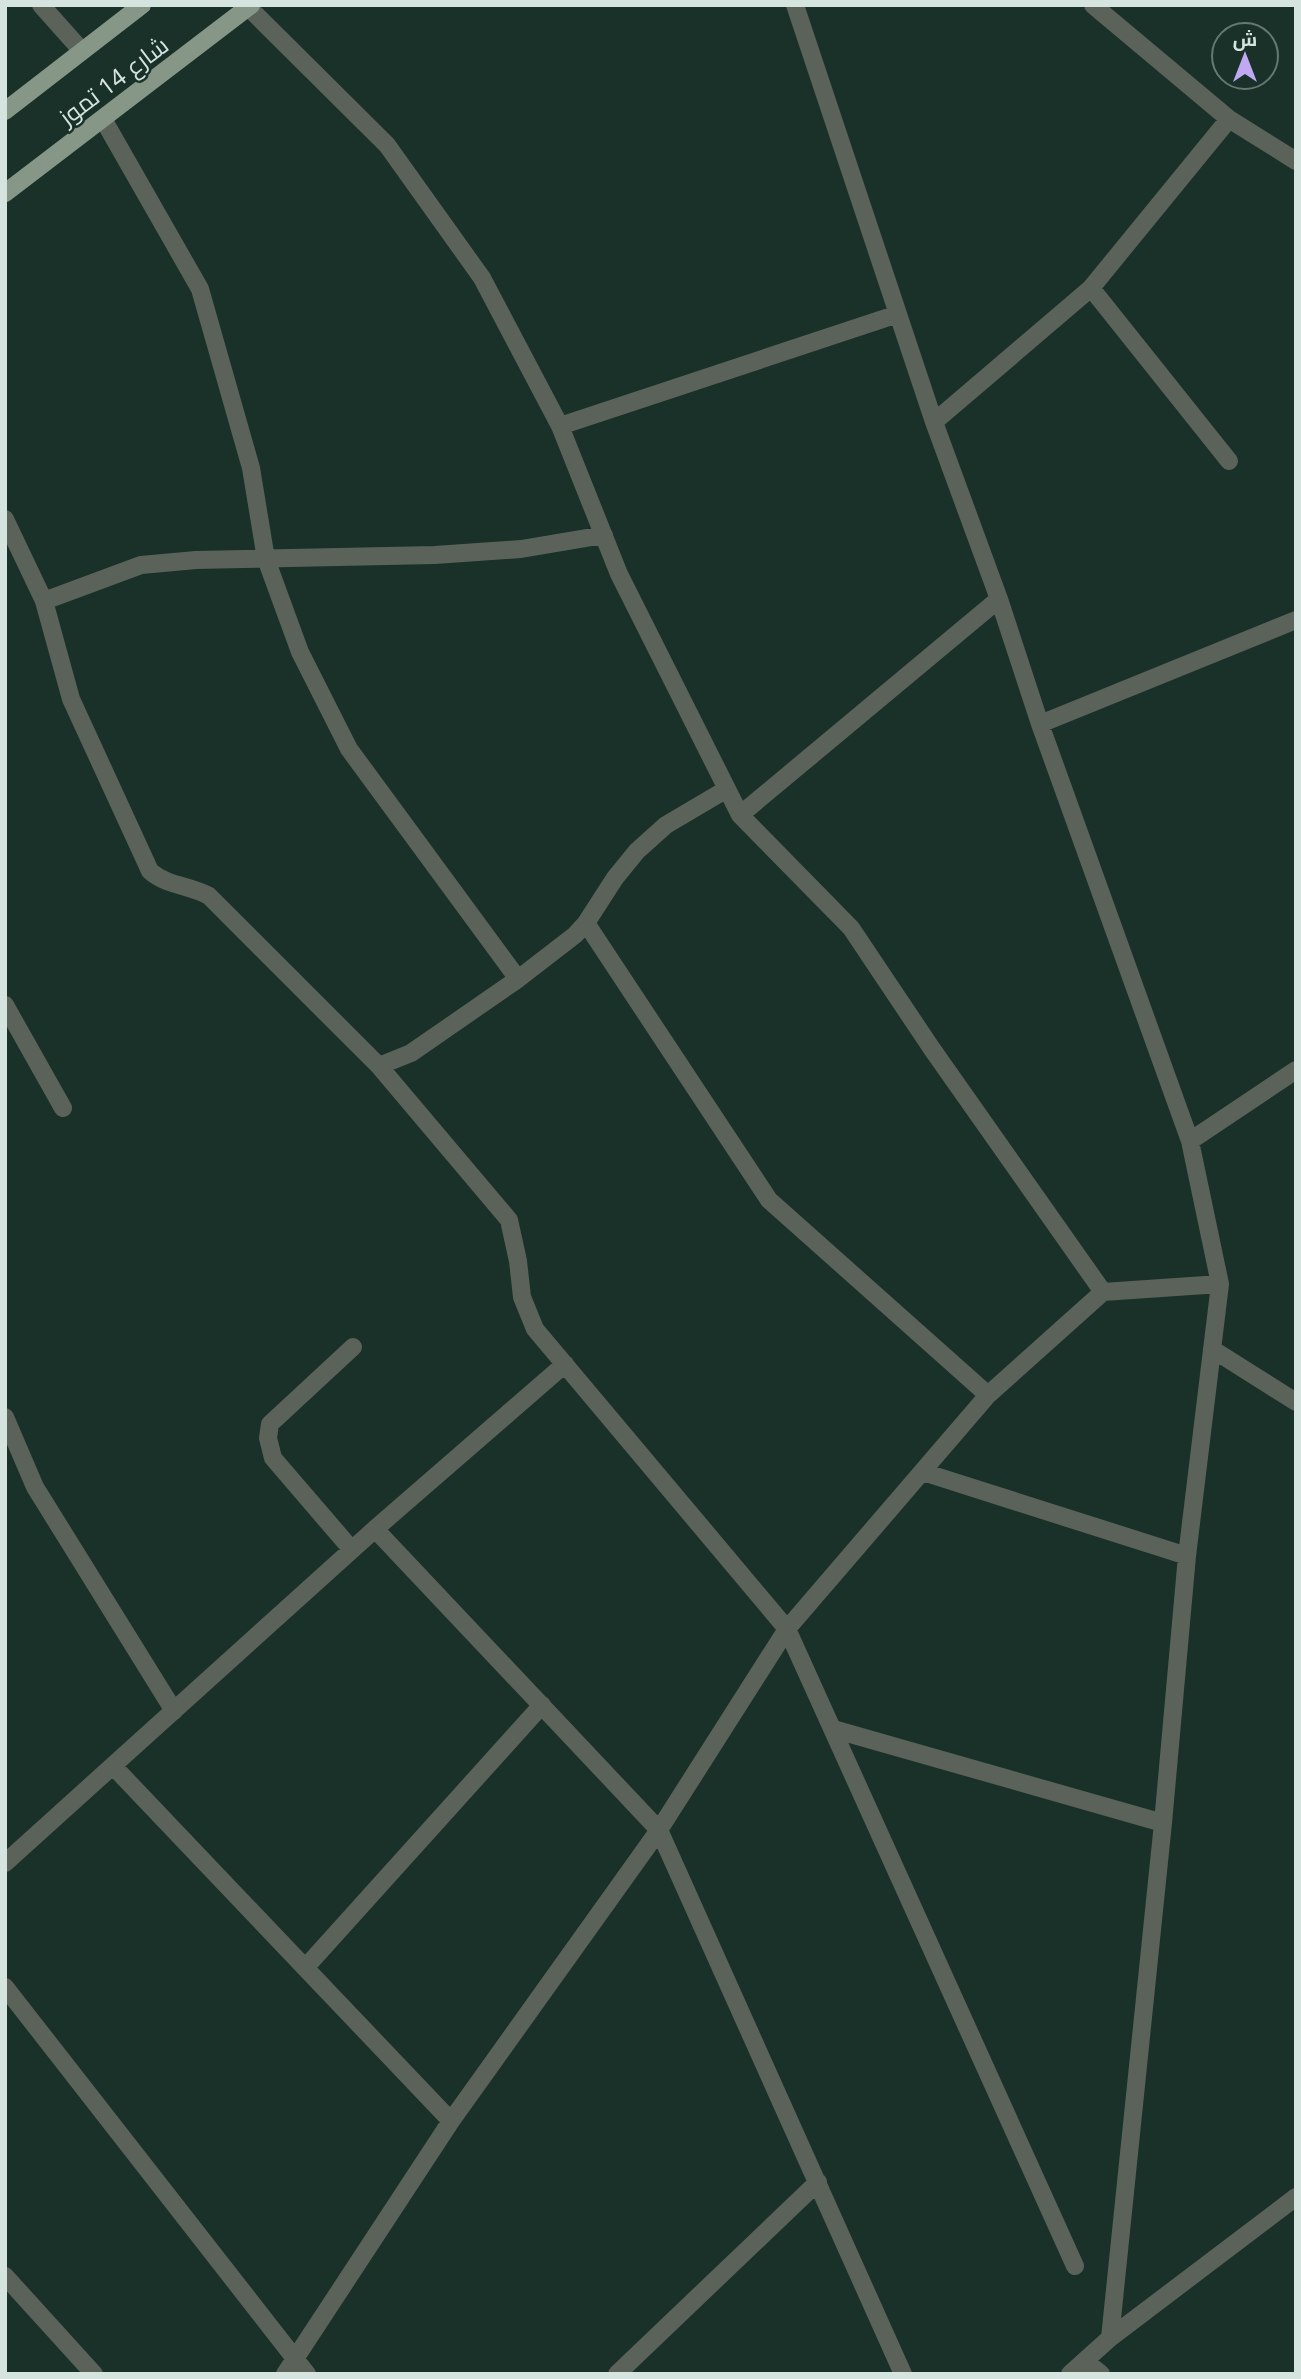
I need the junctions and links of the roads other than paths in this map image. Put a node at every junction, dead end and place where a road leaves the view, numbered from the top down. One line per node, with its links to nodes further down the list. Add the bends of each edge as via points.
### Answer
1 (40, 5): 6 (street)
2 (795, 5): 13 (street)
3 (1093, 5): 9 (street)
4 (249, 6): 8 (main road, شارع 14 تموز); 15 (street, via 387,145 482,278)
5 (136, 7): 6 (main road, شارع 14 تموز)
6 (82, 51): 7 (main road, شارع 14 تموز)
7 (5, 111)
8 (103, 119): 11 (main road, شارع 14 تموز); 19 (street, via 200,289 251,468)
9 (1229, 119): 10 (street); 12 (street)
10 (1296, 161)
11 (5, 193)
12 (1091, 288): 14 (street); 16 (street)
13 (898, 314): 14 (street); 15 (street)
14 (934, 422): 20 (street)
15 (560, 426): 18 (street)
16 (1229, 461)
17 (5, 519): 21 (street)
18 (604, 535): 19 (street, via 521,549); 24 (street)
19 (267, 559): 21 (street, via 141,565); 27 (street, via 300,652 349,749)
20 (999, 599): 23 (street); 25 (street)
21 (44, 601): 29 (street, via 71,699 150,871 161,881 209,896)
22 (1296, 620): 23 (street)
23 (1040, 724): 32 (street)
24 (727, 789): 25 (street); 26 (street, via 666,825 637,851)
25 (740, 815): 34 (street, via 851,928)
26 (586, 923): 27 (street); 38 (street, via 769,1200)
27 (517, 979): 29 (street, via 411,1054)
28 (5, 1005): 31 (street)
29 (379, 1066): 37 (street, via 509,1220 522,1297 535,1329)
30 (1296, 1070): 32 (street)
31 (63, 1108)
32 (1190, 1141): 33 (street)
33 (1220, 1284): 34 (street); 36 (street)
34 (1103, 1292): 38 (street)
35 (353, 1347): 43 (street, via 270,1424 268,1438 272,1458)
36 (1213, 1349): 39 (street); 44 (street)
37 (565, 1364): 42 (street); 45 (street)
38 (988, 1395): 41 (street)
39 (1296, 1402)
40 (5, 1417): 47 (street, via 35,1487)
41 (923, 1472): 44 (street); 45 (street)
42 (375, 1529): 43 (street); 46 (street)
43 (352, 1550): 47 (street)
44 (1188, 1556): 50 (street)
45 (787, 1629): 48 (street); 51 (street)
46 (542, 1705): 51 (street); 53 (street)
47 (174, 1711): 49 (street)
48 (832, 1729): 50 (street); 58 (street)
49 (113, 1766): 52 (street); 53 (street)
50 (1163, 1823): 60 (street)
51 (659, 1830): 55 (street); 56 (street)
52 (5, 1864)
53 (305, 1968): 55 (street)
54 (5, 1987): 62 (street)
55 (451, 2121): 62 (street)
56 (818, 2182): 64 (street); 65 (street)
57 (1296, 2197): 60 (street)
58 (1075, 2266)
59 (5, 2276): 63 (street)
60 (1110, 2338): 61 (street)
61 (1085, 2361): 66 (street); 67 (street)
62 (295, 2369)
63 (94, 2374)
64 (617, 2374)
65 (904, 2374)
66 (1070, 2374)
67 (1101, 2374)

